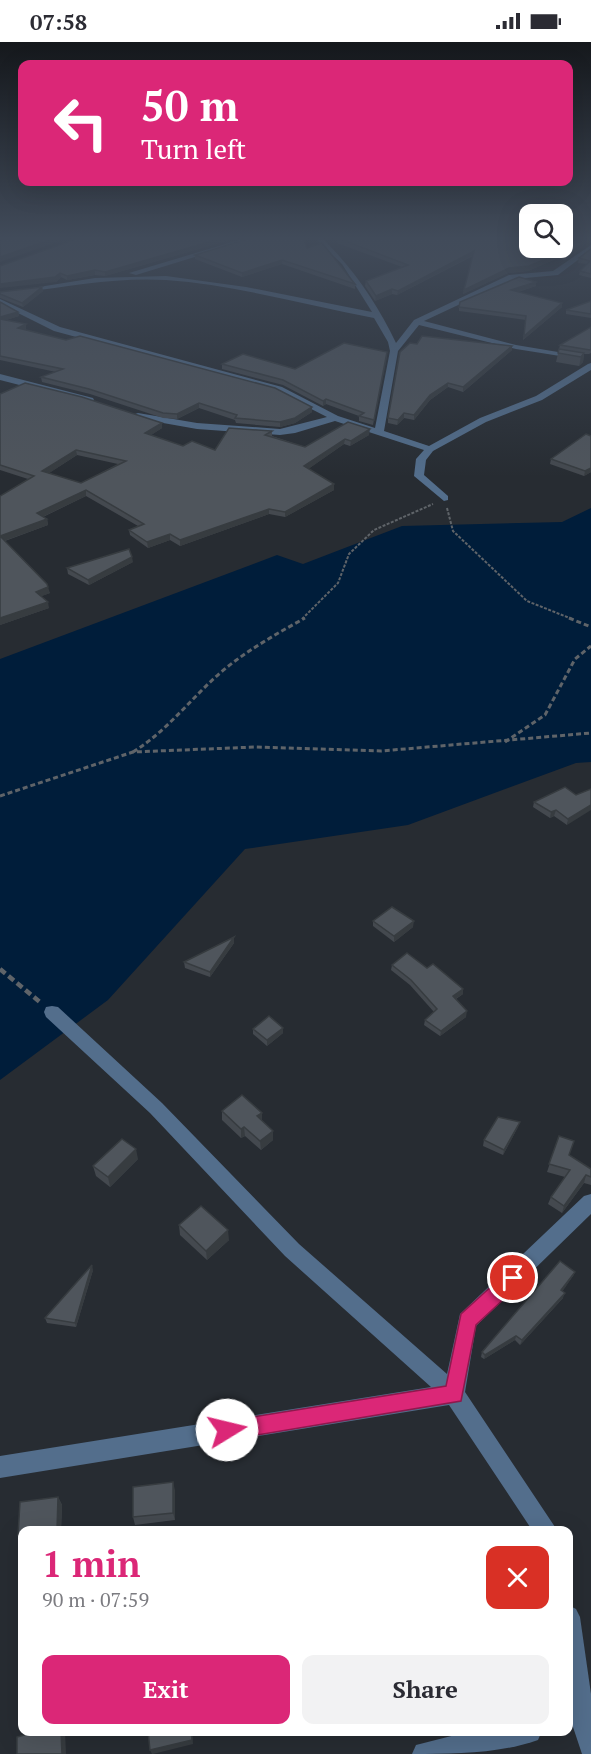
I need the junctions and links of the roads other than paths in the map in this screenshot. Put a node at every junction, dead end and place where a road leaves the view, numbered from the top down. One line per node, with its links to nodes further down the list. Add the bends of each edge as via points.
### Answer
1 (32, 317): 11 (street, via 83,338 279,389)
2 (378, 317): 5 (street)
3 (428, 317): 4 (street)
4 (417, 322): 5 (street); 6 (street, via 516,347)
5 (394, 351): 12 (street)
6 (591, 359)
7 (591, 366): 13 (street, via 539,398 483,420)
8 (0, 377): 9 (street)
9 (97, 402)
10 (129, 414): 11 (street, via 162,423 280,432)
11 (335, 418): 12 (street)
12 (379, 432): 13 (street)
13 (430, 449): 14 (street, via 421,459 419,476)
14 (444, 498)
15 (52, 1012): 17 (street, via 156,1108 292,1250)
16 (591, 1202): 17 (street, via 467,1321)
17 (454, 1394): 18 (street); 19 (street)
18 (0, 1467)
19 (543, 1526)
20 (573, 1657): 21 (street)
21 (581, 1720): 23 (street)
22 (506, 1736): 24 (street)
23 (591, 1745)
24 (425, 1754)

